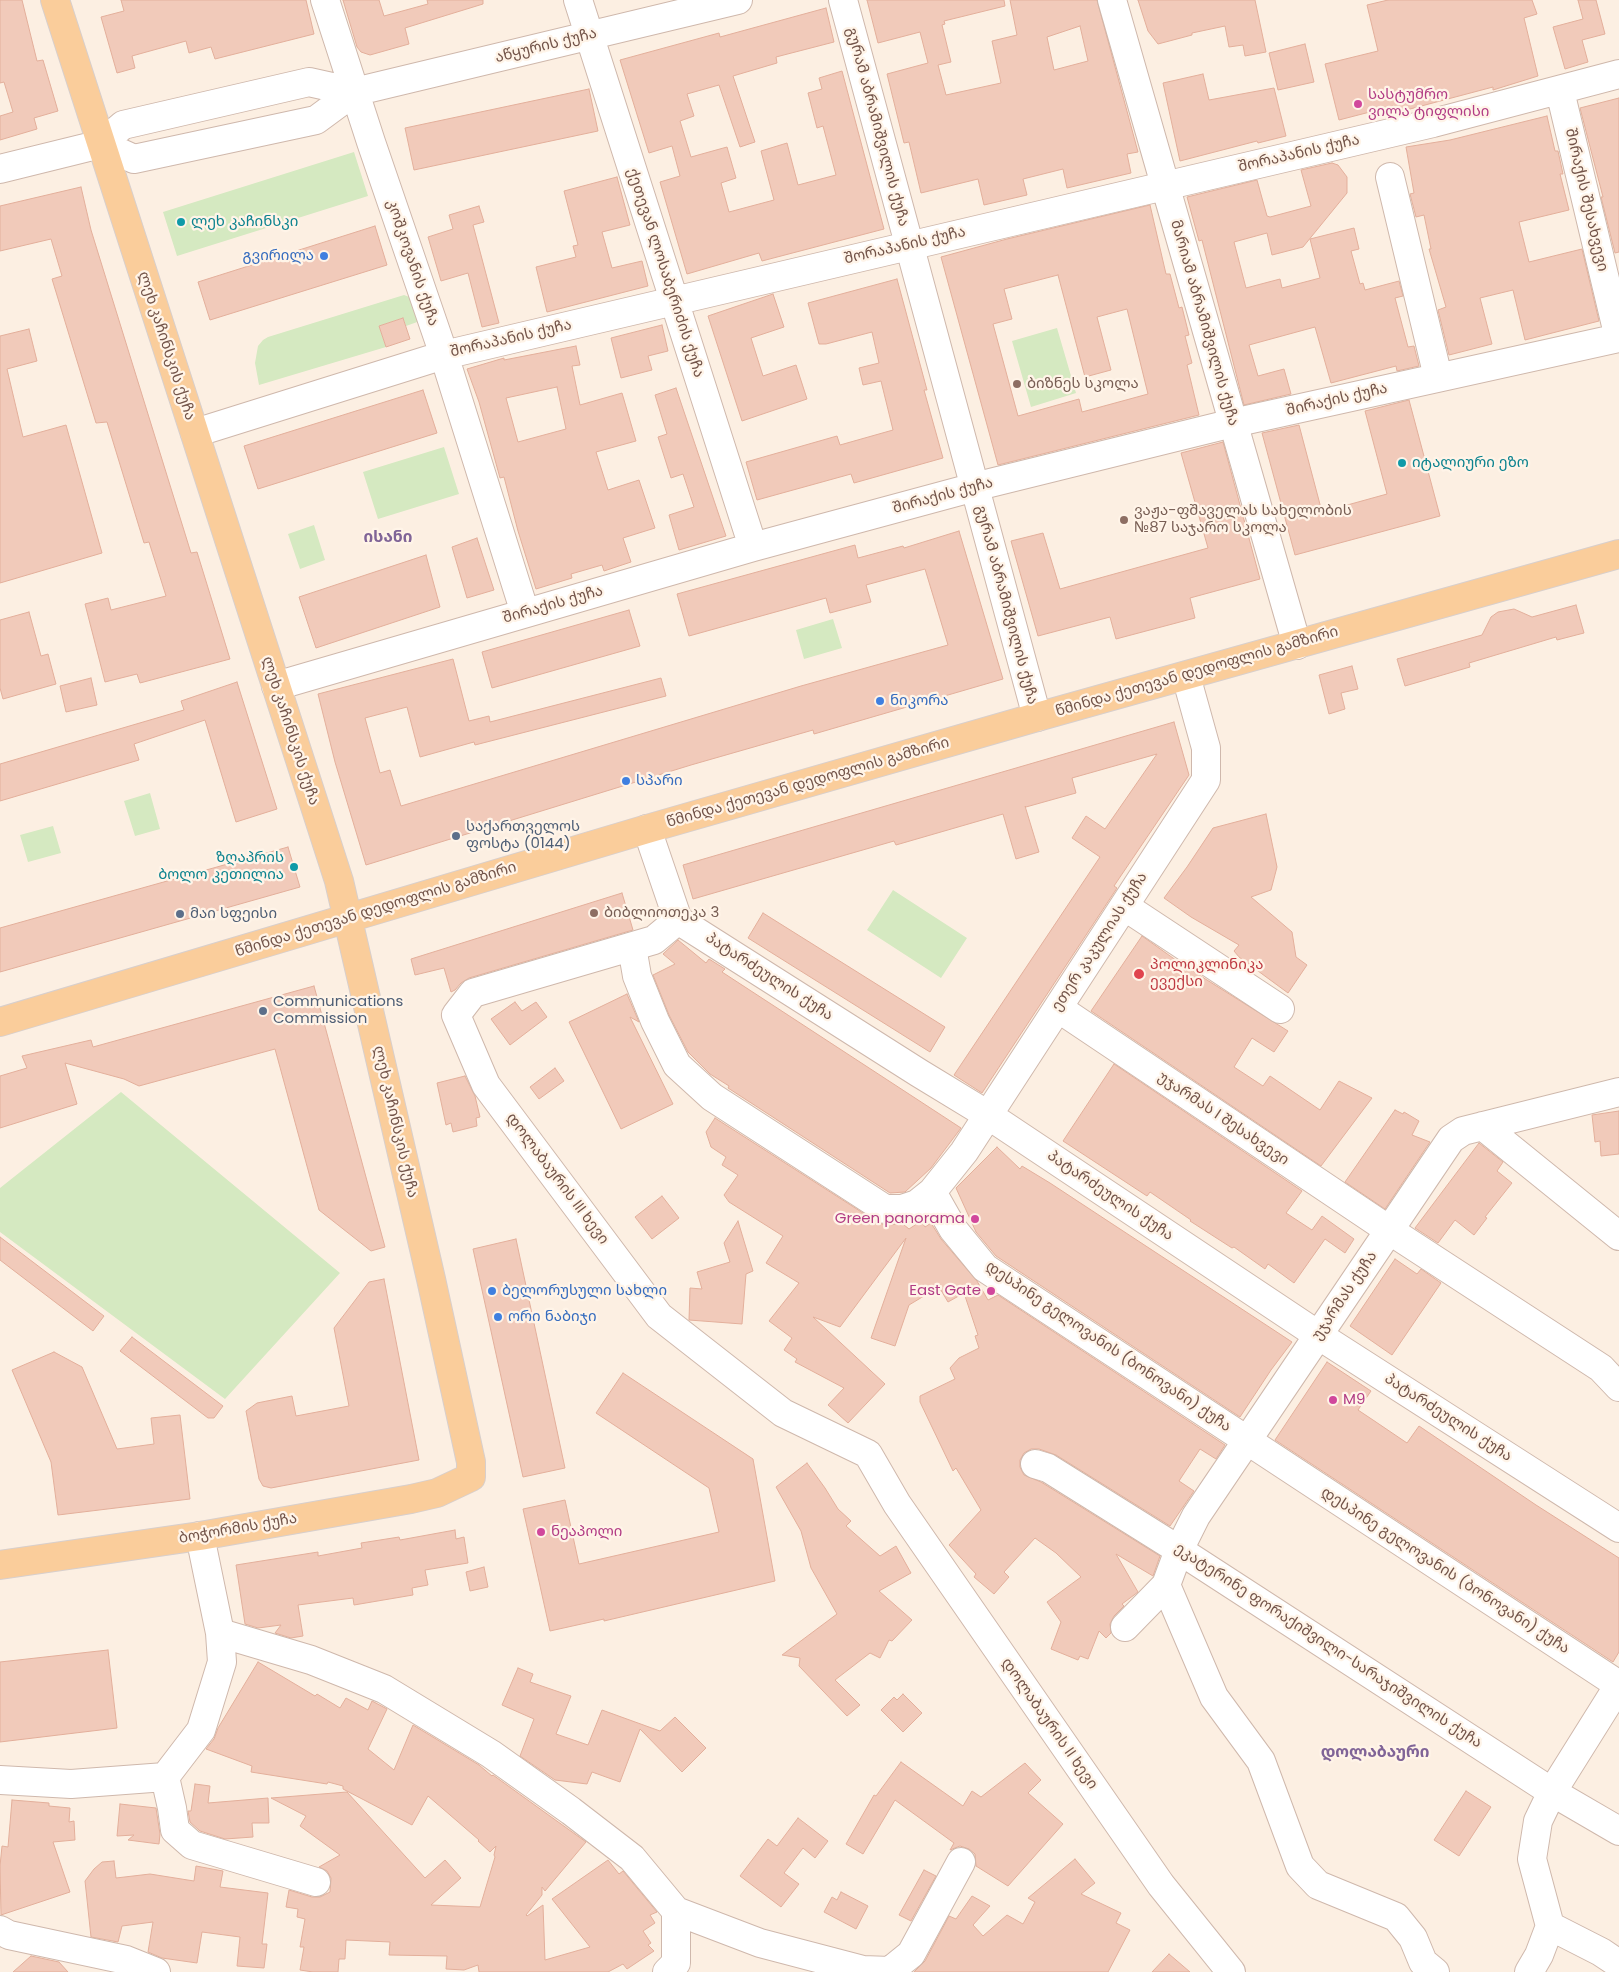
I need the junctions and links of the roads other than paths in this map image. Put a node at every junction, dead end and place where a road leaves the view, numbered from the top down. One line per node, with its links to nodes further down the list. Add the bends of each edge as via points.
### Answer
1 (55, 0): 11 (main road, ლეხ კაჩინსკის ქუჩა)
2 (325, 0): 10 (street, კოშკოვანის ქუჩა)
3 (578, 0): 7 (street, ქეთევან ლოსაბერიძის ქუჩა)
4 (738, 0): 7 (street, აწყურის ქუჩა)
5 (843, 0): 15 (street, გურამ აბრამიშვილის ქუჩა)
6 (1112, 0): 14 (street, მარიამ აბრამიშვილის ქუჩა)
7 (589, 36): 10 (street, აწყურის ქუჩა); 16 (street, ქეთევან ლოსაბერიძის ქუჩა)
8 (1619, 74): 9 (street, შორაპანის ქუჩა)
9 (1560, 91): 14 (street, შორაპანის ქუჩა); 17 (street, შირაქის შესახვევი)
10 (354, 92): 11 (street, აწყურის ქუჩა, via 308,82 123,125); 11 (street, აწყურის ქუჩა, via 316,120 134,159); 18 (street, კოშკოვანის ქუჩა)
11 (101, 144): 12 (street, აწყურის ქუჩა); 21 (main road, ლეხ კაჩინსკის ქუჩა)
12 (0, 169)
13 (1390, 177): 19 (street)
14 (1164, 185): 15 (street, შორაპანის ქუჩა); 20 (street, მარიამ აბრამიშვილის ქუჩა)
15 (910, 245): 16 (street, შორაპანის ქუჩა); 22 (street, გურამ აბრამიშვილის ქუჩა)
16 (674, 300): 18 (street, შორაპანის ქუჩა); 23 (street, ქეთევან ლოსაბერიძის ქუჩა)
17 (1619, 338): 19 (street, შირაქის ქუჩა)
18 (444, 355): 21 (street, შორაპანის ქუჩა); 25 (street, კოშკოვანის ქუჩა)
19 (1438, 377): 20 (street, შირაქის ქუჩა)
20 (1233, 423): 22 (street, შირაქის ქუჩა); 26 (street, მარიამ აბრამიშვილის ქუჩა)
21 (195, 433): 28 (main road, ლეხ კაჩინსკის ქუჩა)
22 (974, 488): 23 (street, შირაქის ქუჩა); 29 (street, გურამ აბრამიშვილის ქუჩა)
23 (753, 546): 25 (street, შირაქის ქუჩა)
24 (1619, 554): 26 (main road, წმინდა ქეთევან დედოფლის გამზირი)
25 (525, 613): 28 (street, შირაქის ქუჩა)
26 (1297, 645): 27 (main road, წმინდა ქეთევან დედოფლის გამზირი)
27 (1186, 676): 29 (main road, წმინდა ქეთევან დედოფლის გამზირი); 31 (street, ეთერ კაკულიას ქუჩა, via 1206,748 1206,780)
28 (276, 686): 32 (main road, ლეხ კაჩინსკის ქუჩა, via 339,881)
29 (1037, 717): 30 (main road, წმინდა ქეთევან დედოფლის გამზირი)
30 (647, 829): 32 (main road, წმინდა ქეთევან დედოფლის გამზირი); 33 (street)
31 (1124, 906): 35 (street, ეთერ კაკულიას ქუჩა); 36 (street)
32 (347, 919): 37 (main road, წმინდა ქეთევან დედოფლის გამზირი); 49 (main road, ლეხ კაჩინსკის ქუჩა, via 431,1278 471,1462)
33 (678, 920): 34 (street, დოლაბაურის III ხევი, via 654,940); 39 (street, პატარძეულის ქუჩა)
34 (632, 947): 41 (street, via 637,976 677,1064 712,1097 885,1209 902,1209 916,1204); 48 (street, დოლაბაურის III ხევი, via 473,994 456,1015 486,1085 659,1316 783,1413 868,1454)
35 (1058, 1008): 39 (street, ეთერ კაკულიას ქუჩა); 42 (street, უჯარმას I შესახვევი)
36 (1280, 1009)
37 (0, 1022)
38 (1619, 1092): 40 (street, უჯარმას ქუჩა)
39 (988, 1115): 41 (street, ეთერ კაკულიას ქუჩა); 44 (street, პატარძეულის ქუჩა)
40 (1484, 1126): 42 (street, უჯარმას ქუჩა, via 1450,1139); 43 (street)
41 (932, 1192): 46 (street, დესპინე გელოვანის (ბონოვანი) ქუჩა, via 953,1229 985,1268)
42 (1389, 1230): 44 (street, უჯარმას ქუჩა); 45 (street, უჯარმას I შესახვევი, via 1601,1368)
43 (1619, 1236)
44 (1318, 1335): 46 (street, უჯარმას ქუჩა); 50 (street, პატარძეულის ქუჩა)
45 (1619, 1387)
46 (1248, 1441): 52 (street, უჯარმას ქუჩა, via 1196,1516); 57 (street, დესპინე გელოვანის (ბონოვანი) ქუჩა)
47 (1035, 1464): 52 (street, ეკატერინე ფორაქიშვილი-სარაჯიშვილის ქუჩა, via 1048,1468)
48 (876, 1470): 70 (street, დოლაბაურის II ხევი, via 1160,1885)
49 (471, 1477): 51 (main road, ბოჭორმის ქუჩა, via 437,1493)
50 (1619, 1528)
51 (200, 1536): 53 (main road, ბოჭორმის ქუჩა); 56 (street)
52 (1179, 1550): 54 (street, უჯარმას ქუჩა); 60 (street, ეკატერინე ფორაქიშვილი-სარაჯიშვილის ქუჩა)
53 (0, 1565)
54 (1166, 1585): 55 (street, უჯარმას ქუჩა); 71 (street, via 1214,1697 1261,1761 1300,1866 1318,1885 1396,1916 1413,1938 1423,1962)
55 (1125, 1627)
56 (220, 1633): 58 (street, via 222,1662 201,1730); 64 (street, via 311,1660 384,1689 491,1754 632,1858)
57 (1619, 1685): 60 (street)
58 (165, 1777): 59 (street, via 70,1784); 63 (street, via 175,1830 192,1844)
59 (0, 1780)
60 (1552, 1792): 61 (street, ეკატერინე ფორაქიშვილი-სარაჯიშვილის ქუჩა); 65 (street, via 1538,1821 1532,1859)
61 (1619, 1832)
62 (961, 1862): 64 (street, via 911,1954 890,1971 863,1970 760,1943)
63 (316, 1882)
64 (676, 1911): 69 (street, via 676,1963)
65 (1550, 1926): 67 (street); 72 (street, via 1540,1955)
66 (0, 1930): 68 (street, via 126,1960)
67 (1619, 1964)
68 (156, 1972)
69 (667, 1972)
70 (1231, 1972)
71 (1435, 1972)
72 (1529, 1972)

